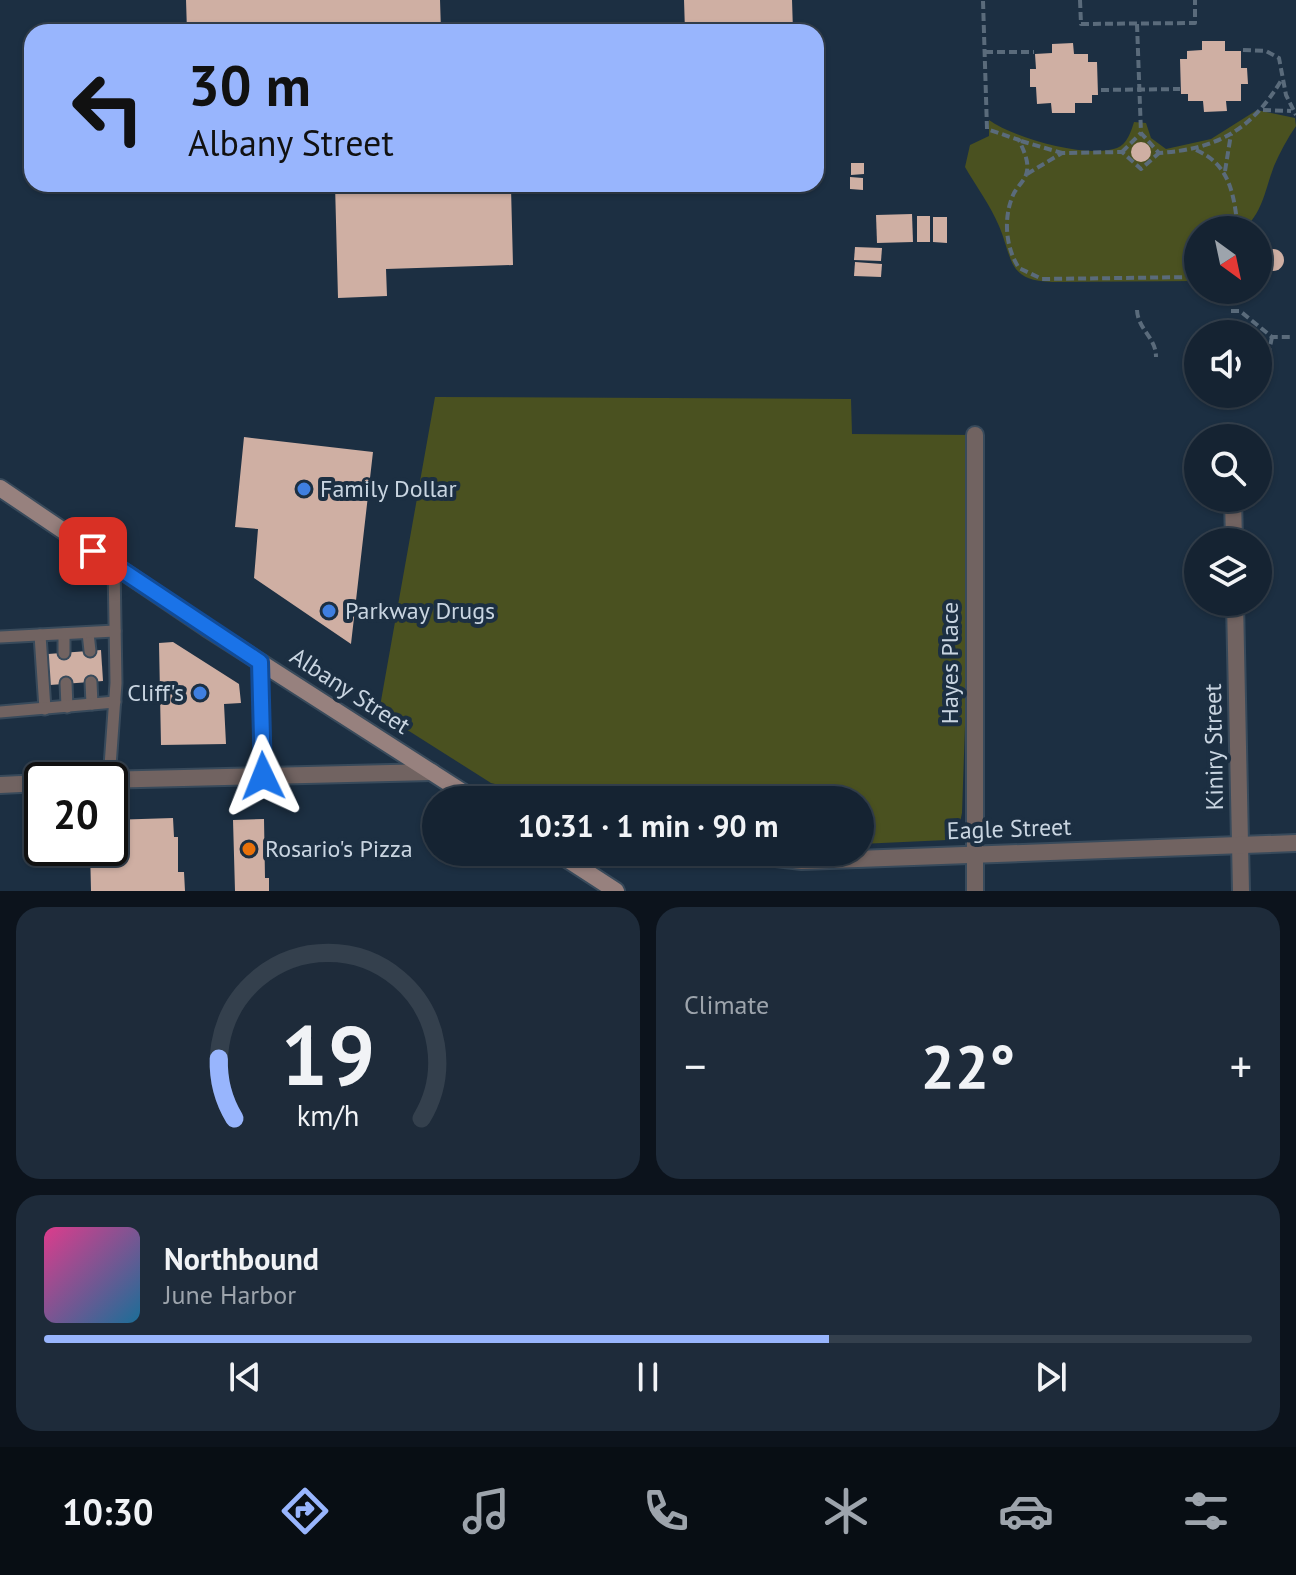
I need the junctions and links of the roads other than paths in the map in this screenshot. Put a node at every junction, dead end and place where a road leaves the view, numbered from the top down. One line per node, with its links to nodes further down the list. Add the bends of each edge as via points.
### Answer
1 (975, 435): 29 (street, Hayes Place)
2 (0, 488): 3 (street, Albany Street)
3 (114, 565): 5 (lane); 12 (street, Albany Street)
4 (1235, 616): 28 (street, Kiniry Street)
5 (115, 631): 6 (lane); 15 (lane)
6 (88, 633): 7 (lane); 10 (lane)
7 (64, 634): 8 (lane); 11 (lane)
8 (40, 635): 9 (lane); 18 (lane)
9 (0, 637)
10 (90, 651)
11 (64, 653)
12 (260, 662): 21 (street, Albany Street); 22 (lane)
13 (91, 682): 16 (lane)
14 (66, 683): 17 (lane)
15 (115, 702): 16 (lane); 20 (lane)
16 (92, 704): 17 (lane)
17 (67, 707): 18 (lane)
18 (45, 709): 19 (lane)
19 (0, 712)
20 (110, 762)
21 (432, 772): 22 (street); 26 (street, Albany Street)
22 (263, 776): 23 (street)
23 (128, 780)
24 (24, 784): 25 (street)
25 (0, 785)
26 (454, 786)
27 (1296, 843): 28 (street, Eagle Street)
28 (1240, 845): 29 (street, Eagle Street); 34 (street, Kiniry Street)
29 (973, 854): 30 (street, Eagle Street); 33 (street, Hayes Place)
30 (874, 858)
31 (578, 866): 32 (street)
32 (616, 891)
33 (975, 891)
34 (1241, 891)

